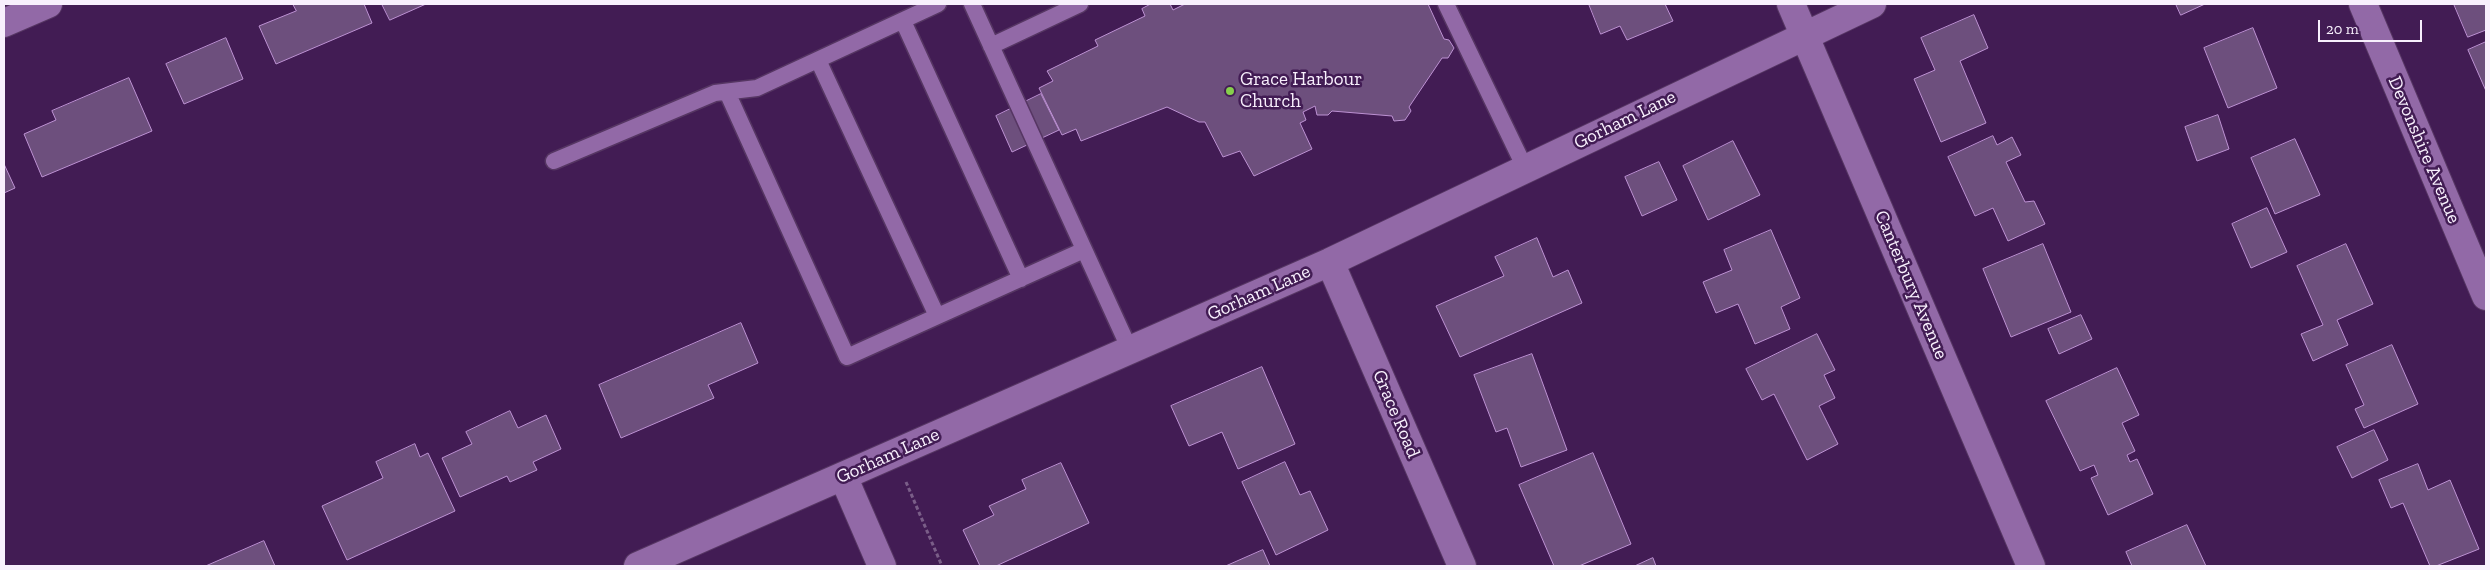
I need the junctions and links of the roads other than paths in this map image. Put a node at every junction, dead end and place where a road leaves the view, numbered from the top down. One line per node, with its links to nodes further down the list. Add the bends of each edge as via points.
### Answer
1 (48, 4): 10 (street)
2 (938, 4): 9 (lane)
3 (972, 4): 12 (lane)
4 (1080, 4): 12 (lane)
5 (1446, 4): 16 (lane)
6 (1791, 4): 11 (street, Canterbury Avenue)
7 (1872, 4): 11 (street, Gorham Lane)
8 (2363, 4): 20 (street, Devonshire Avenue)
9 (903, 20): 13 (lane); 19 (lane)
10 (4, 23)
11 (1804, 34): 16 (street, Gorham Lane); 27 (street, Canterbury Avenue)
12 (991, 46): 17 (lane)
13 (818, 60): 14 (lane, via 757,88); 21 (lane)
14 (727, 92): 15 (lane, via 715,93); 21 (lane, via 848,356)
15 (554, 161)
16 (1526, 168): 18 (street, Gorham Lane)
17 (1084, 250): 19 (lane); 22 (lane)
18 (1330, 262): 22 (street, Gorham Lane); 26 (street, Grace Road)
19 (1021, 278): 21 (lane)
20 (2486, 296)
21 (937, 316)
22 (1130, 350): 23 (street, Gorham Lane)
23 (843, 476): 24 (street, Gorham Lane); 25 (street)
24 (638, 566)
25 (882, 566)
26 (1462, 566)
27 (2031, 566)

